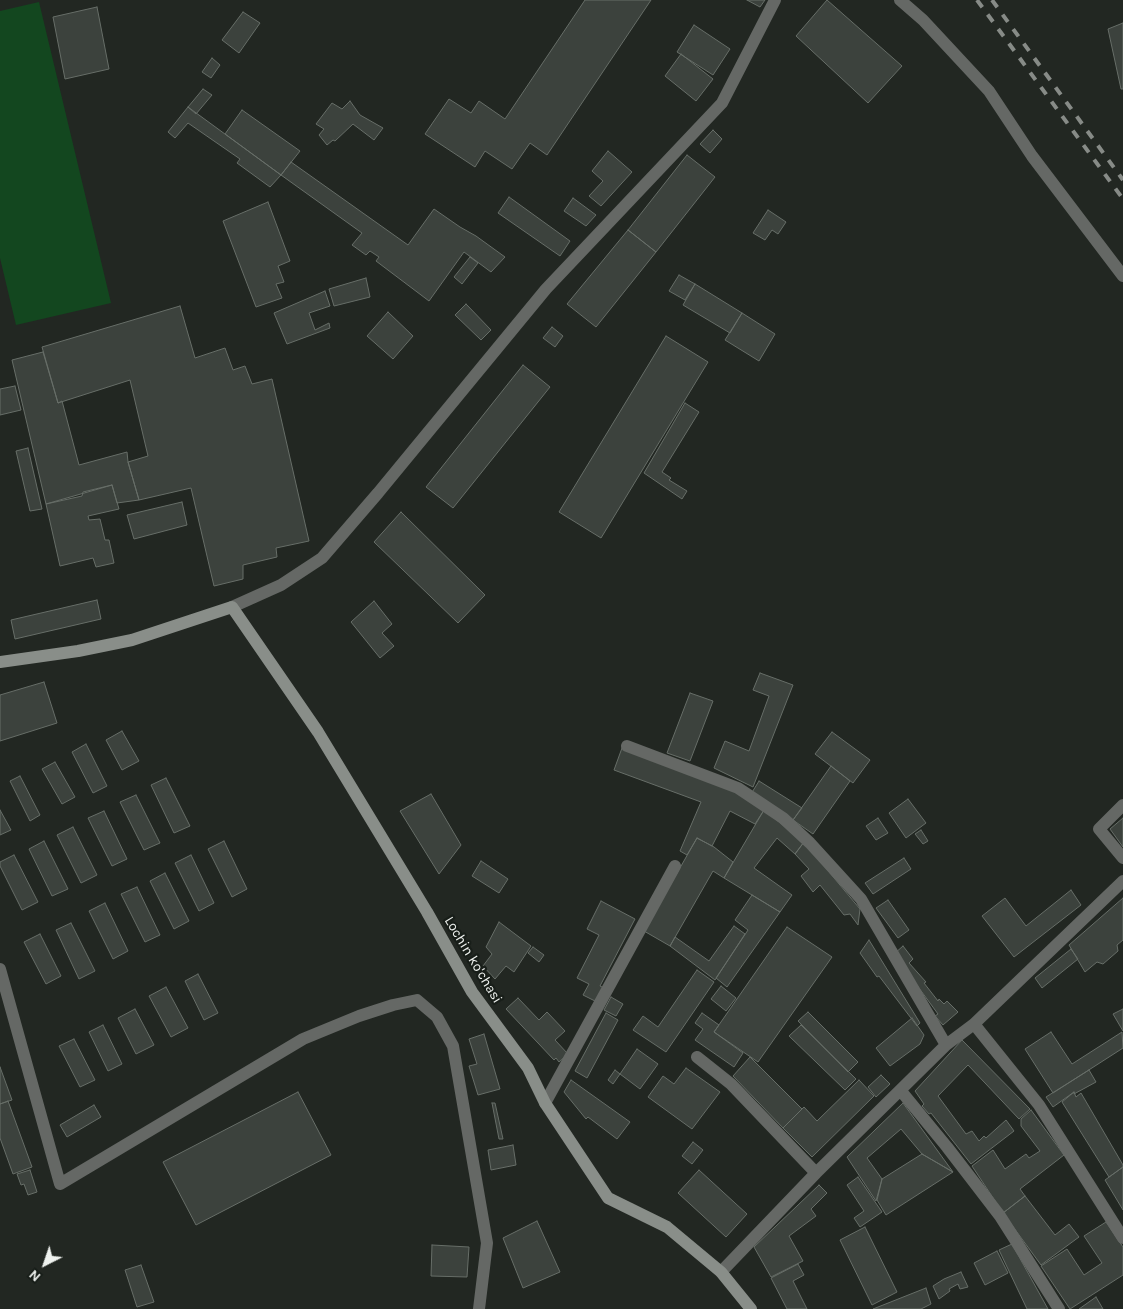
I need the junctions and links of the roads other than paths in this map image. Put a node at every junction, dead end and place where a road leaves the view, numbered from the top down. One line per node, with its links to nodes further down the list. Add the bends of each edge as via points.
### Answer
1 (775, 0): 4 (street, via 722,103 546,289 322,558 281,585)
2 (900, 0): 3 (street, via 989,91 1032,156)
3 (1123, 276)
4 (232, 607): 5 (street, via 132,640); 16 (street, Lochin ko'chasi, via 318,732 472,992 528,1068)
5 (0, 662)
6 (626, 746): 13 (street, via 738,788 783,818 861,899)
7 (1123, 805): 8 (street, via 1099,829)
8 (1123, 858)
9 (676, 866): 16 (street)
10 (1123, 881): 12 (street)
11 (0, 970): 20 (street, via 60,1184 303,1039 359,1016 417,1000 437,1017 453,1046 487,1243)
12 (974, 1024): 13 (street); 18 (street, via 1039,1105)
13 (946, 1045): 15 (street)
14 (697, 1056): 17 (street, via 731,1084)
15 (901, 1091): 17 (street); 22 (street, via 1000,1216)
16 (545, 1103): 19 (street, Lochin ko'chasi, via 608,1198 667,1227)
17 (816, 1173): 19 (street)
18 (1123, 1238)
19 (721, 1272): 21 (street, Lochin ko'chasi)
20 (479, 1309)
21 (751, 1309)
22 (1059, 1309)

